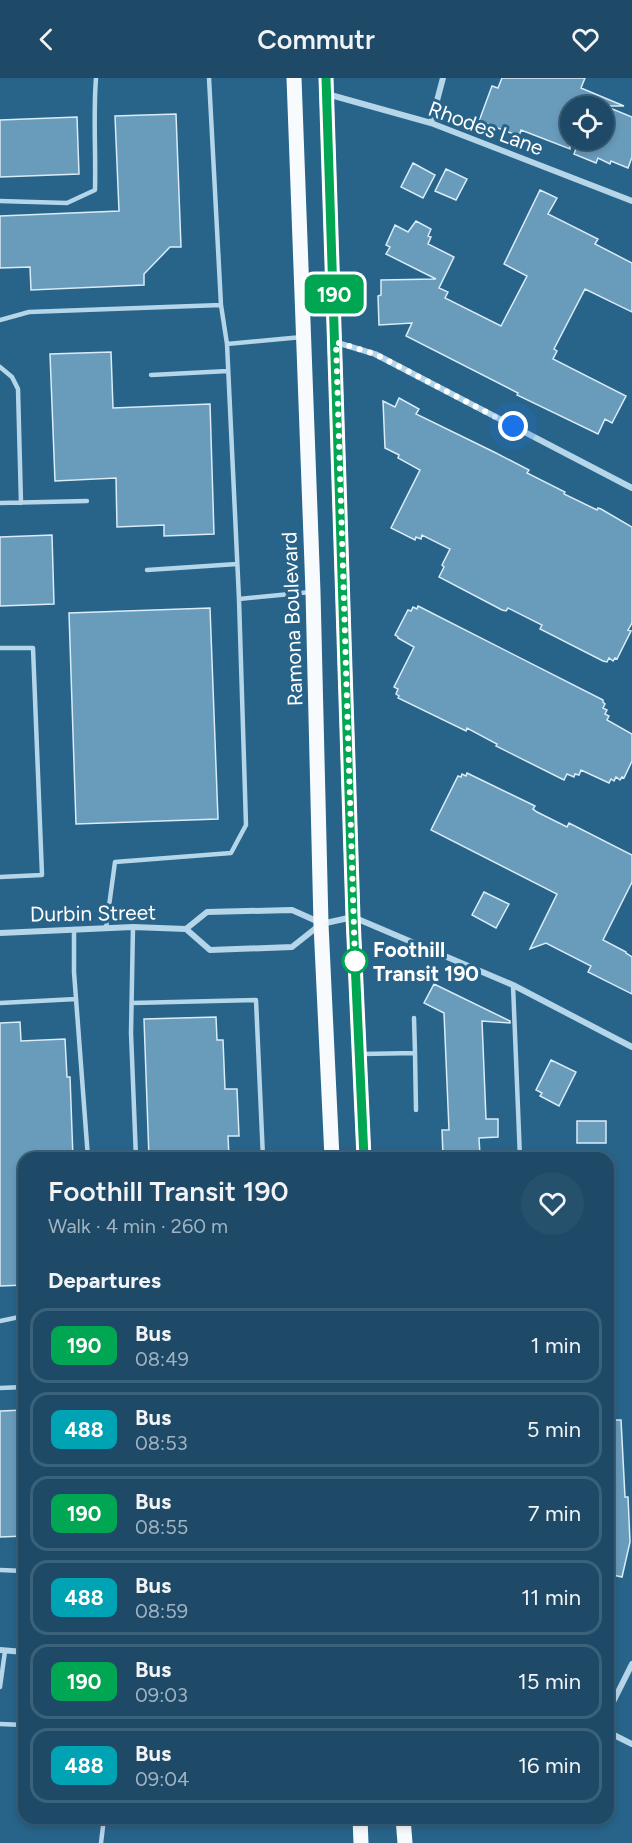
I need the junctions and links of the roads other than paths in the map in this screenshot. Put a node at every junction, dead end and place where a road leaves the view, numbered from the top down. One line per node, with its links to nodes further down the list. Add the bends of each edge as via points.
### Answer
1 (96, 78): 7 (lane, via 95,190 67,203)
2 (209, 78): 9 (lane)
3 (294, 78): 11 (main road, Ramona Boulevard)
4 (443, 78): 6 (street)
5 (326, 86): 6 (street, Rhodes Lane); 12 (main road)
6 (431, 123): 8 (street, Rhodes Lane)
7 (0, 201)
8 (632, 201)
9 (221, 305): 10 (lane, via 29,312); 13 (lane)
10 (0, 320)
11 (303, 337): 13 (lane); 23 (main road, Ramona Boulevard)
12 (336, 342): 17 (street, via 375,354); 27 (main road)
13 (227, 344): 15 (lane)
14 (0, 367): 20 (lane, via 18,389)
15 (228, 371): 16 (lane); 21 (lane)
16 (151, 375)
17 (632, 488)
18 (87, 501): 20 (lane)
19 (0, 503): 20 (lane)
20 (21, 503)
21 (237, 564): 22 (lane); 24 (lane)
22 (147, 570)
23 (313, 592): 24 (lane); 28 (main road, Ramona Boulevard)
24 (239, 599): 30 (lane, via 246,825 231,853 115,862)
25 (0, 648): 26 (lane, via 33,648 42,874)
26 (0, 877)
27 (353, 917): 28 (street, Durbin Street); 34 (street); 41 (main road)
28 (321, 924): 32 (street, Durbin Street, via 292,910 207,912); 32 (street, Durbin Street, via 292,947 210,950); 46 (main road, Ramona Boulevard)
29 (133, 927): 30 (street, Durbin Street); 32 (street, Durbin Street); 37 (lane)
30 (106, 928): 31 (street, Durbin Street)
31 (74, 929): 33 (street, Durbin Street); 35 (lane)
32 (186, 929)
33 (0, 933)
34 (513, 985): 39 (street); 48 (lane)
35 (76, 999): 36 (lane); 43 (lane)
36 (0, 1003)
37 (132, 1003): 44 (lane); 45 (lane, via 256,1000)
38 (414, 1018): 40 (lane)
39 (632, 1047)
40 (415, 1053): 41 (lane); 42 (lane)
41 (359, 1054): 47 (main road)
42 (416, 1110)
43 (87, 1152)
44 (136, 1152)
45 (263, 1152)
46 (332, 1152)
47 (364, 1152)
48 (520, 1152)
49 (18, 1317): 50 (lane)
50 (0, 1321)
51 (18, 1387): 52 (lane)
52 (0, 1388)
53 (0, 1570): 54 (lane)
54 (18, 1572)
55 (3, 1651): 56 (street); 58 (lane)
56 (18, 1652)
57 (632, 1664): 59 (street)
58 (0, 1687)
59 (614, 1700)
60 (0, 1724): 61 (lane)
61 (18, 1725)
62 (614, 1735): 63 (street)
63 (632, 1744)
64 (103, 1824): 67 (lane)
65 (360, 1824): 68 (main road)
66 (403, 1824): 69 (main road)
67 (101, 1843)
68 (361, 1843)
69 (405, 1843)

